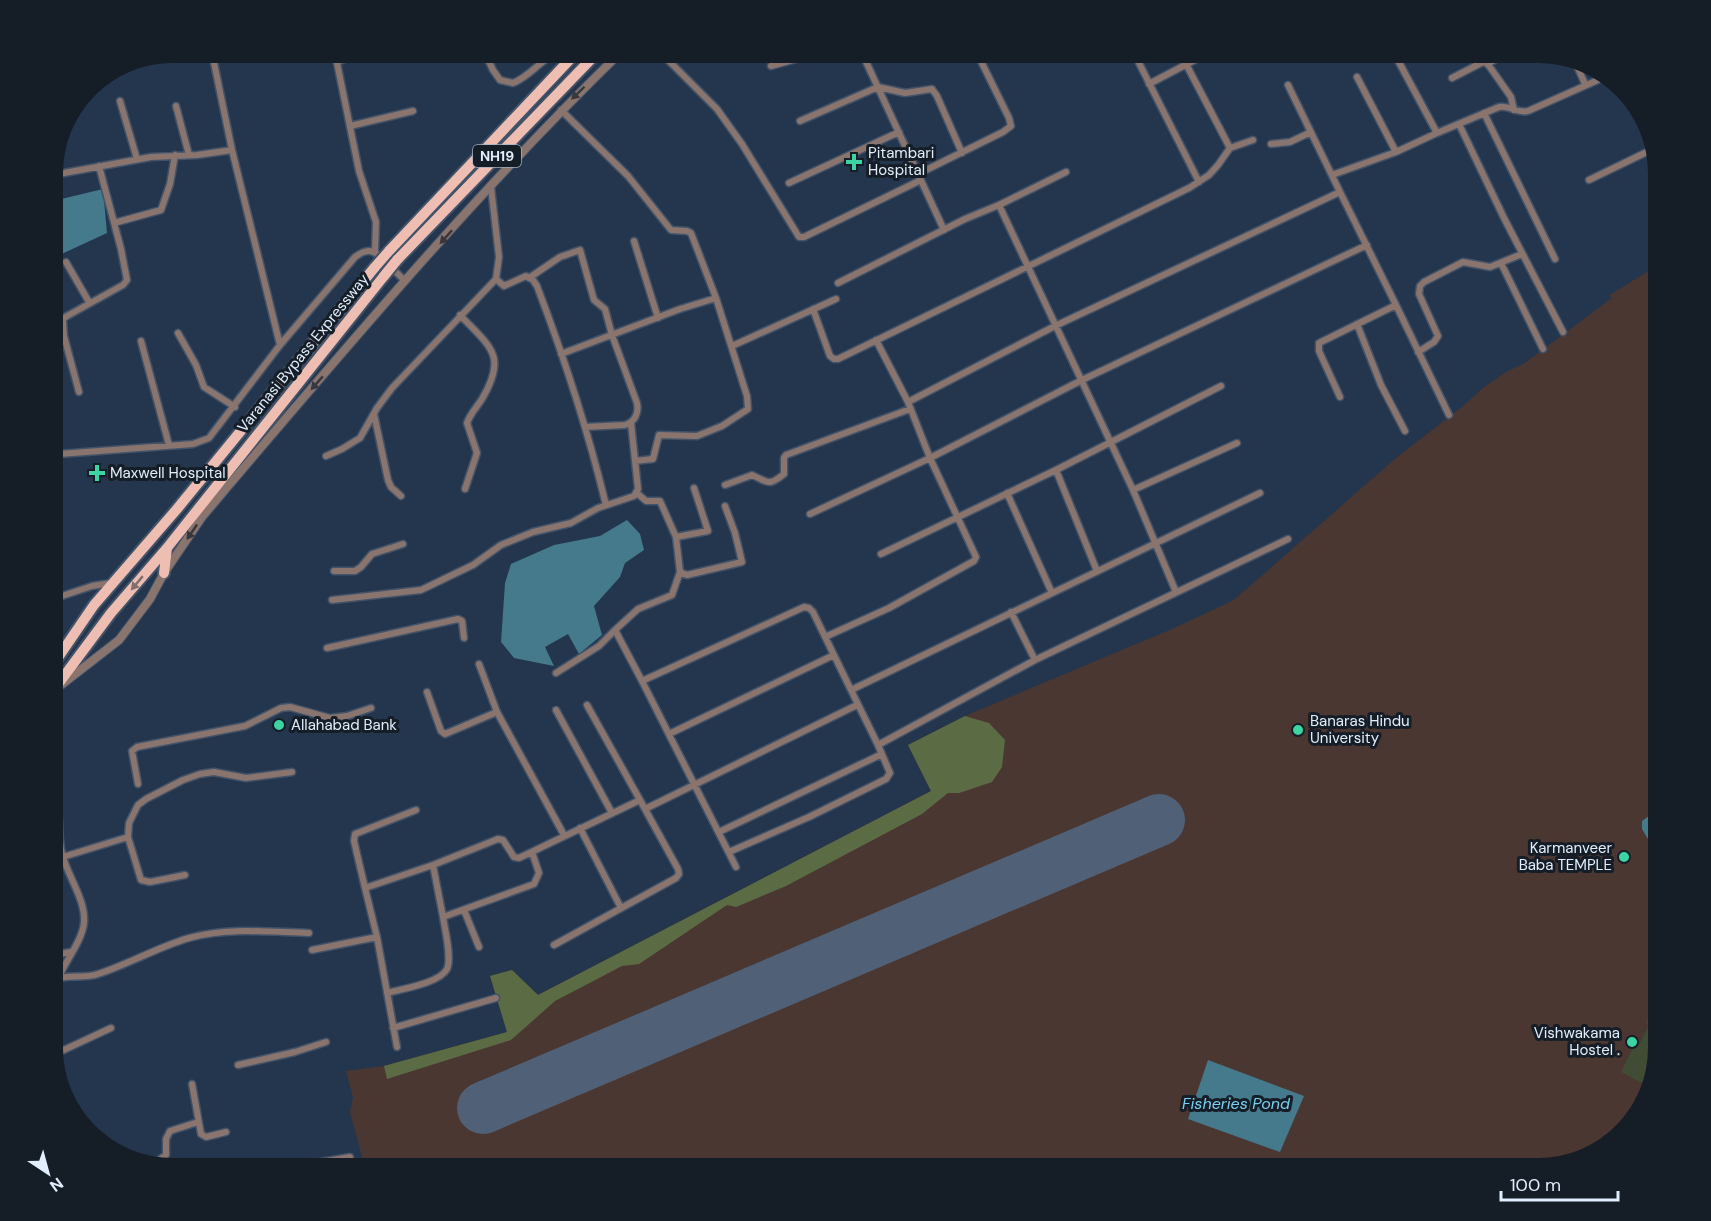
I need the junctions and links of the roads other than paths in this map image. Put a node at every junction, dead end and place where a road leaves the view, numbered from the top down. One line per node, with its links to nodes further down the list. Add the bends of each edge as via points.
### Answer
1 (215, 63): 41 (street)
2 (337, 63): 34 (street)
3 (490, 63): 4 (street, via 500,80 513,83)
4 (540, 63)
5 (566, 63): 134 (highway, Varanasi Bypass Expressway / NH19, bridge, via 375,267)
6 (586, 63): 128 (highway, Varanasi Bypass Expressway / NH19, bridge, via 397,260)
7 (609, 63): 28 (street, one-way to 28)
8 (672, 63): 52 (street, via 717,109 799,237)
9 (781, 63): 17 (street)
10 (867, 63): 25 (street)
11 (982, 63): 42 (street, via 1011,126)
12 (1139, 63): 22 (street)
13 (1400, 63): 37 (street)
14 (1484, 63): 20 (street)
15 (1487, 63): 29 (street, via 1511,97)
16 (1186, 64): 22 (street); 40 (street)
17 (771, 66)
18 (1580, 71): 23 (street)
19 (1357, 77): 43 (street)
20 (1452, 78)
21 (1596, 80): 23 (street)
22 (1149, 84): 54 (street)
23 (1586, 84): 29 (street, via 1528,111)
24 (1288, 85): 36 (street)
25 (878, 87): 32 (street); 35 (street); 42 (street, via 905,93 926,89 935,92)
26 (120, 101): 47 (street)
27 (176, 106): 45 (street)
28 (561, 110): 56 (street); 73 (street, via 628,176 670,230 691,233)
29 (1514, 110): 31 (street, via 1503,106)
30 (413, 111): 34 (street)
31 (1484, 113): 33 (street); 65 (street)
32 (800, 121)
33 (1459, 124): 37 (street); 64 (street)
34 (350, 126): 63 (street, via 359,171 376,222)
35 (898, 132): 52 (street); 55 (street)
36 (1311, 132): 39 (street, via 1290,142); 51 (street)
37 (1437, 133): 43 (street)
38 (1253, 140): 40 (street)
39 (1271, 144)
40 (1230, 148): 54 (street)
41 (232, 150): 45 (street); 88 (street)
42 (962, 153): 52 (street)
43 (1396, 153): 51 (street)
44 (1646, 153): 53 (street)
45 (189, 155): 46 (street)
46 (175, 156): 47 (street); 59 (street, via 161,210)
47 (137, 159): 48 (street)
48 (99, 166): 50 (street); 59 (street)
49 (1066, 172): 58 (street)
50 (63, 173)
51 (1332, 175): 57 (street)
52 (919, 177): 60 (street)
53 (1589, 180)
54 (1199, 182): 68 (street)
55 (789, 183)
56 (491, 187): 70 (street, via 499,258); 71 (street, one-way to 71)
57 (1340, 192): 62 (street); 81 (street)
58 (999, 205): 60 (street); 68 (street)
59 (114, 223): 75 (street, via 127,280)
60 (944, 230): 72 (street)
61 (634, 241): 79 (street)
62 (1367, 245): 76 (street); 93 (street)
63 (375, 251): 71 (street); 88 (street, via 362,251 355,257)
64 (1522, 254): 67 (street); 82 (street)
65 (1555, 259)
66 (66, 262): 75 (street)
67 (1501, 263): 90 (street); 91 (street, via 1484,267 1462,262 1420,286 1419,294 1438,336)
68 (1029, 266): 81 (street); 86 (street)
69 (529, 278): 70 (street, via 522,277 504,286); 84 (street, via 560,257 580,250 594,300 605,309); 92 (street, via 537,286)
70 (496, 279): 78 (street)
71 (405, 281): 133 (street, one-way to 133, via 202,517)
72 (838, 283)
73 (716, 298): 79 (street); 89 (street)
74 (836, 299): 77 (street)
75 (89, 302): 85 (street, via 63,319)
76 (1396, 305): 80 (street); 91 (street)
77 (813, 309): 86 (street, via 834,359); 89 (street)
78 (460, 315): 99 (street, via 396,383); 114 (street, via 490,347 495,369 467,423 477,453)
79 (658, 318): 84 (street)
80 (1357, 324): 96 (street, via 1323,340 1318,347); 103 (street, via 1381,385)
81 (1056, 326): 93 (street); 98 (street)
82 (1563, 332)
83 (178, 333): 97 (street, via 204,387)
84 (612, 335): 92 (street); 101 (street, via 638,408)
85 (64, 336): 95 (street)
86 (876, 340): 98 (street)
87 (141, 341): 106 (street)
88 (280, 345): 97 (street)
89 (732, 346): 110 (street, via 748,409 697,436 659,435 653,459)
90 (1543, 349)
91 (1418, 352): 100 (street)
92 (561, 354): 102 (street)
93 (1082, 380): 104 (street); 109 (street)
94 (1221, 386): 104 (street)
95 (79, 392)
96 (1340, 397)
97 (235, 406): 106 (street, via 209,438 193,444)
98 (909, 406): 109 (street); 112 (street, via 786,455 784,474 770,483 752,475)
99 (374, 413): 108 (street, via 360,438); 119 (street, via 388,480)
100 (1449, 414)
101 (631, 423): 102 (street); 110 (street)
102 (585, 428): 120 (street)
103 (1405, 430)
104 (1110, 441): 111 (street); 115 (street)
105 (1237, 443): 115 (street)
106 (169, 445): 107 (street)
107 (63, 454)
108 (326, 456)
109 (930, 458): 122 (street); 123 (street)
110 (635, 460): 116 (street)
111 (1056, 470): 118 (street); 131 (street)
112 (724, 485)
113 (693, 488): 124 (street, via 708,531)
114 (465, 489)
115 (1133, 490): 127 (street)
116 (637, 493): 120 (street); 124 (street, via 646,501 660,501)
117 (1260, 493): 127 (street)
118 (1007, 494): 123 (street); 136 (street)
119 (401, 496)
120 (606, 505): 138 (street, via 571,523 501,545 473,565 421,590)
121 (725, 506): 132 (street, via 742,562 687,575)
122 (810, 514)
123 (958, 517): 129 (street); 141 (street, via 975,552 974,561 889,608)
124 (676, 537): 132 (street)
125 (1288, 539): 135 (street)
126 (403, 544): 130 (street, via 372,554 355,571)
127 (1156, 544): 131 (street); 135 (street)
128 (167, 548): 133 (highway); 149 (highway, Varanasi Bypass Expressway / NH19, one-way to 149)
129 (881, 554)
130 (333, 571)
131 (1096, 571): 136 (street)
132 (680, 572): 140 (street, via 672,595 645,605)
133 (164, 573): 151 (street, via 119,640)
134 (115, 582): 137 (street); 144 (highway, Varanasi Bypass Expressway / NH19)
135 (1176, 592): 146 (street)
136 (1052, 593): 139 (street)
137 (63, 596)
138 (332, 600)
139 (1011, 612): 146 (street); 152 (street)
140 (615, 630): 148 (street, via 588,654); 150 (street)
141 (825, 636): 145 (street); 150 (street, via 813,612 804,607)
142 (464, 638): 143 (street, via 462,621 458,619)
143 (327, 648)
144 (63, 650)
145 (834, 655): 152 (street); 159 (street)
146 (1035, 660): 160 (street)
147 (479, 664): 158 (street)
148 (556, 673)
149 (63, 678)
150 (642, 681): 159 (street)
151 (63, 683)
152 (851, 690): 155 (street)
153 (427, 692): 158 (street, via 444,734)
154 (587, 705): 165 (street)
155 (857, 705): 160 (street); 164 (street)
156 (371, 708): 163 (street, via 330,718 281,708 245,726 138,747 132,751)
157 (556, 710): 168 (street)
158 (496, 712): 171 (street)
159 (669, 734): 164 (street)
160 (878, 745): 161 (street)
161 (882, 754): 170 (street); 174 (street, via 890,773 886,778)
162 (292, 772): 172 (street, via 246,778 214,772 183,780 138,805 129,823)
163 (138, 783)
164 (696, 784): 166 (street); 170 (street)
165 (640, 800): 166 (street); 168 (street)
166 (645, 809): 181 (street, via 678,874)
167 (416, 810): 180 (street, via 355,834)
168 (612, 813): 169 (street)
169 (580, 828): 171 (street); 181 (street)
170 (719, 832): 174 (street)
171 (564, 835): 173 (street)
172 (128, 837): 175 (street); 179 (street, via 141,880 150,882)
173 (532, 852): 177 (street, via 519,858 498,839); 182 (street, via 539,873 534,884)
174 (729, 852): 178 (street)
175 (63, 856)
176 (63, 859): 189 (street, via 83,913 83,930)
177 (433, 865): 180 (street); 183 (street)
178 (736, 867)
179 (185, 875)
180 (365, 888): 185 (street)
181 (621, 908): 186 (street)
182 (464, 910): 183 (street); 187 (street)
183 (443, 917): 193 (street, via 447,969 433,980)
184 (309, 933): 192 (street, via 224,932 188,938 97,975)
185 (377, 938): 188 (street); 193 (street)
186 (554, 945)
187 (479, 947)
188 (312, 950)
189 (71, 952): 190 (street); 191 (street)
190 (63, 953)
191 (63, 966)
192 (63, 977)
193 (387, 993): 196 (street)
194 (496, 998): 196 (street)
195 (111, 1028): 199 (street)
196 (393, 1028): 198 (street)
197 (326, 1042): 200 (street)
198 (397, 1047)
199 (63, 1050)
200 (238, 1065)
201 (192, 1084): 202 (street)
202 (198, 1122): 203 (street, via 203,1137); 205 (street, via 170,1131 166,1155)
203 (226, 1132)
204 (350, 1157): 206 (street)
205 (162, 1158)
206 (345, 1158)

